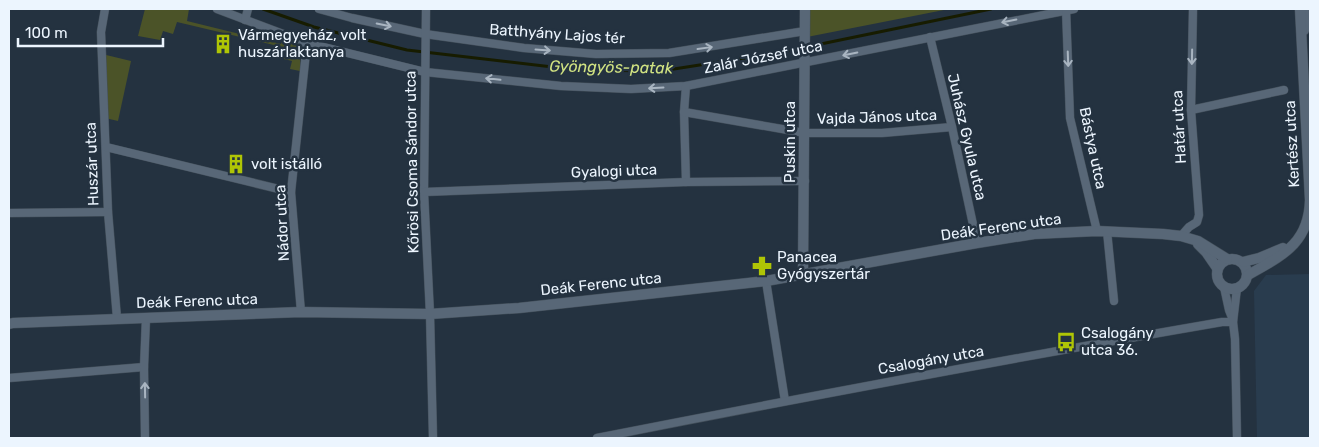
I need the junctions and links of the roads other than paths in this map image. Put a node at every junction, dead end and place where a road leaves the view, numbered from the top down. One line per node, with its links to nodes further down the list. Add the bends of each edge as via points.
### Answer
1 (105, 9): 25 (street, Huszár utca, via 100,32)
2 (217, 9): 11 (street, Zalár József utca)
3 (248, 9): 11 (street)
4 (319, 9): 13 (street, Batthyány Lajos tér, one-way to 13)
5 (426, 9): 13 (street, Kőrösi Csoma Sándor utca)
6 (805, 9): 12 (street, Puskin utca)
7 (1069, 9): 14 (street, Zalár József utca, one-way to 14); 32 (street, Bástya utca, one-way to 32, via 1070,118)
8 (1193, 9): 21 (street, Határ utca, one-way to 21)
9 (1300, 9): 15 (street, Kertész utca)
10 (1310, 11): 15 (street)
11 (245, 20): 16 (street, Zalár József utca)
12 (805, 33): 13 (street, Batthyány Lajos tér, one-way to 12, via 596,54 669,53); 17 (street, Puskin utca)
13 (425, 36): 18 (street, Kőrösi Csoma Sándor utca)
14 (930, 37): 17 (street, Zalár József utca, one-way to 17); 23 (street, Juhász Gyula utca)
15 (1302, 41): 34 (street, Kertész utca, via 1310,208)
16 (307, 43): 18 (street, Zalár József utca); 28 (street, Nádor utca)
17 (805, 61): 19 (street, Zalár József utca); 24 (street, Puskin utca)
18 (425, 69): 19 (street, Zalár József utca, one-way to 18, via 631,89 561,86); 29 (street, Kőrösi Csoma Sándor utca)
19 (686, 86): 22 (street)
20 (1284, 90): 21 (street)
21 (1190, 110): 33 (street, Határ utca, via 1199,215 1196,222 1188,227)
22 (684, 112): 24 (street, Vajda János utca); 27 (street)
23 (952, 127): 24 (street, Vajda János utca, via 882,133); 35 (street, Juhász Gyula utca)
24 (804, 133): 26 (street, Puskin utca)
25 (106, 147): 28 (street); 30 (street, Huszár utca)
26 (805, 181): 27 (street, Gyalogi utca); 39 (street, Puskin utca)
27 (686, 182): 29 (street, Gyalogi utca)
28 (291, 192): 45 (street, Nádor utca)
29 (424, 192): 46 (street, Kőrösi Csoma Sándor utca)
30 (108, 212): 31 (street); 47 (street, Huszár utca)
31 (9, 213)
32 (1102, 231): 33 (street, Deák Ferenc utca); 35 (street, Deák Ferenc utca, via 1034,234); 44 (street, Bástya utca)
33 (1186, 238): 36 (street, via 1206,245); 38 (street, via 1206,252)
34 (1295, 242): 37 (street, via 1277,252); 40 (street, Kertész utca, via 1284,254)
35 (977, 243): 39 (street, Deák Ferenc utca)
36 (1228, 259): 37 (street); 38 (street)
37 (1242, 262): 40 (street)
38 (1217, 268): 42 (street, via 1217,279)
39 (803, 274): 41 (street, Deák Ferenc utca)
40 (1248, 275): 43 (street)
41 (766, 282): 46 (street, Deák Ferenc utca); 53 (street)
42 (1224, 287): 43 (street); 49 (street)
43 (1237, 288): 49 (street)
44 (1114, 301)
45 (302, 312): 46 (street, Deák Ferenc utca); 48 (street, Deák Ferenc utca)
46 (430, 314): 55 (street, Kőrösi Csoma Sándor utca)
47 (117, 318): 48 (street, Deák Ferenc utca); 50 (street, Deák Ferenc utca)
48 (146, 318): 51 (street)
49 (1233, 322): 53 (street, Csalogány utca, via 1104,342); 57 (street)
50 (9, 324)
51 (144, 367): 52 (street); 54 (street, one-way to 51)
52 (9, 378)
53 (785, 401): 56 (street, Csalogány utca)
54 (145, 438)
55 (433, 438)
56 (597, 438)
57 (1237, 438)

